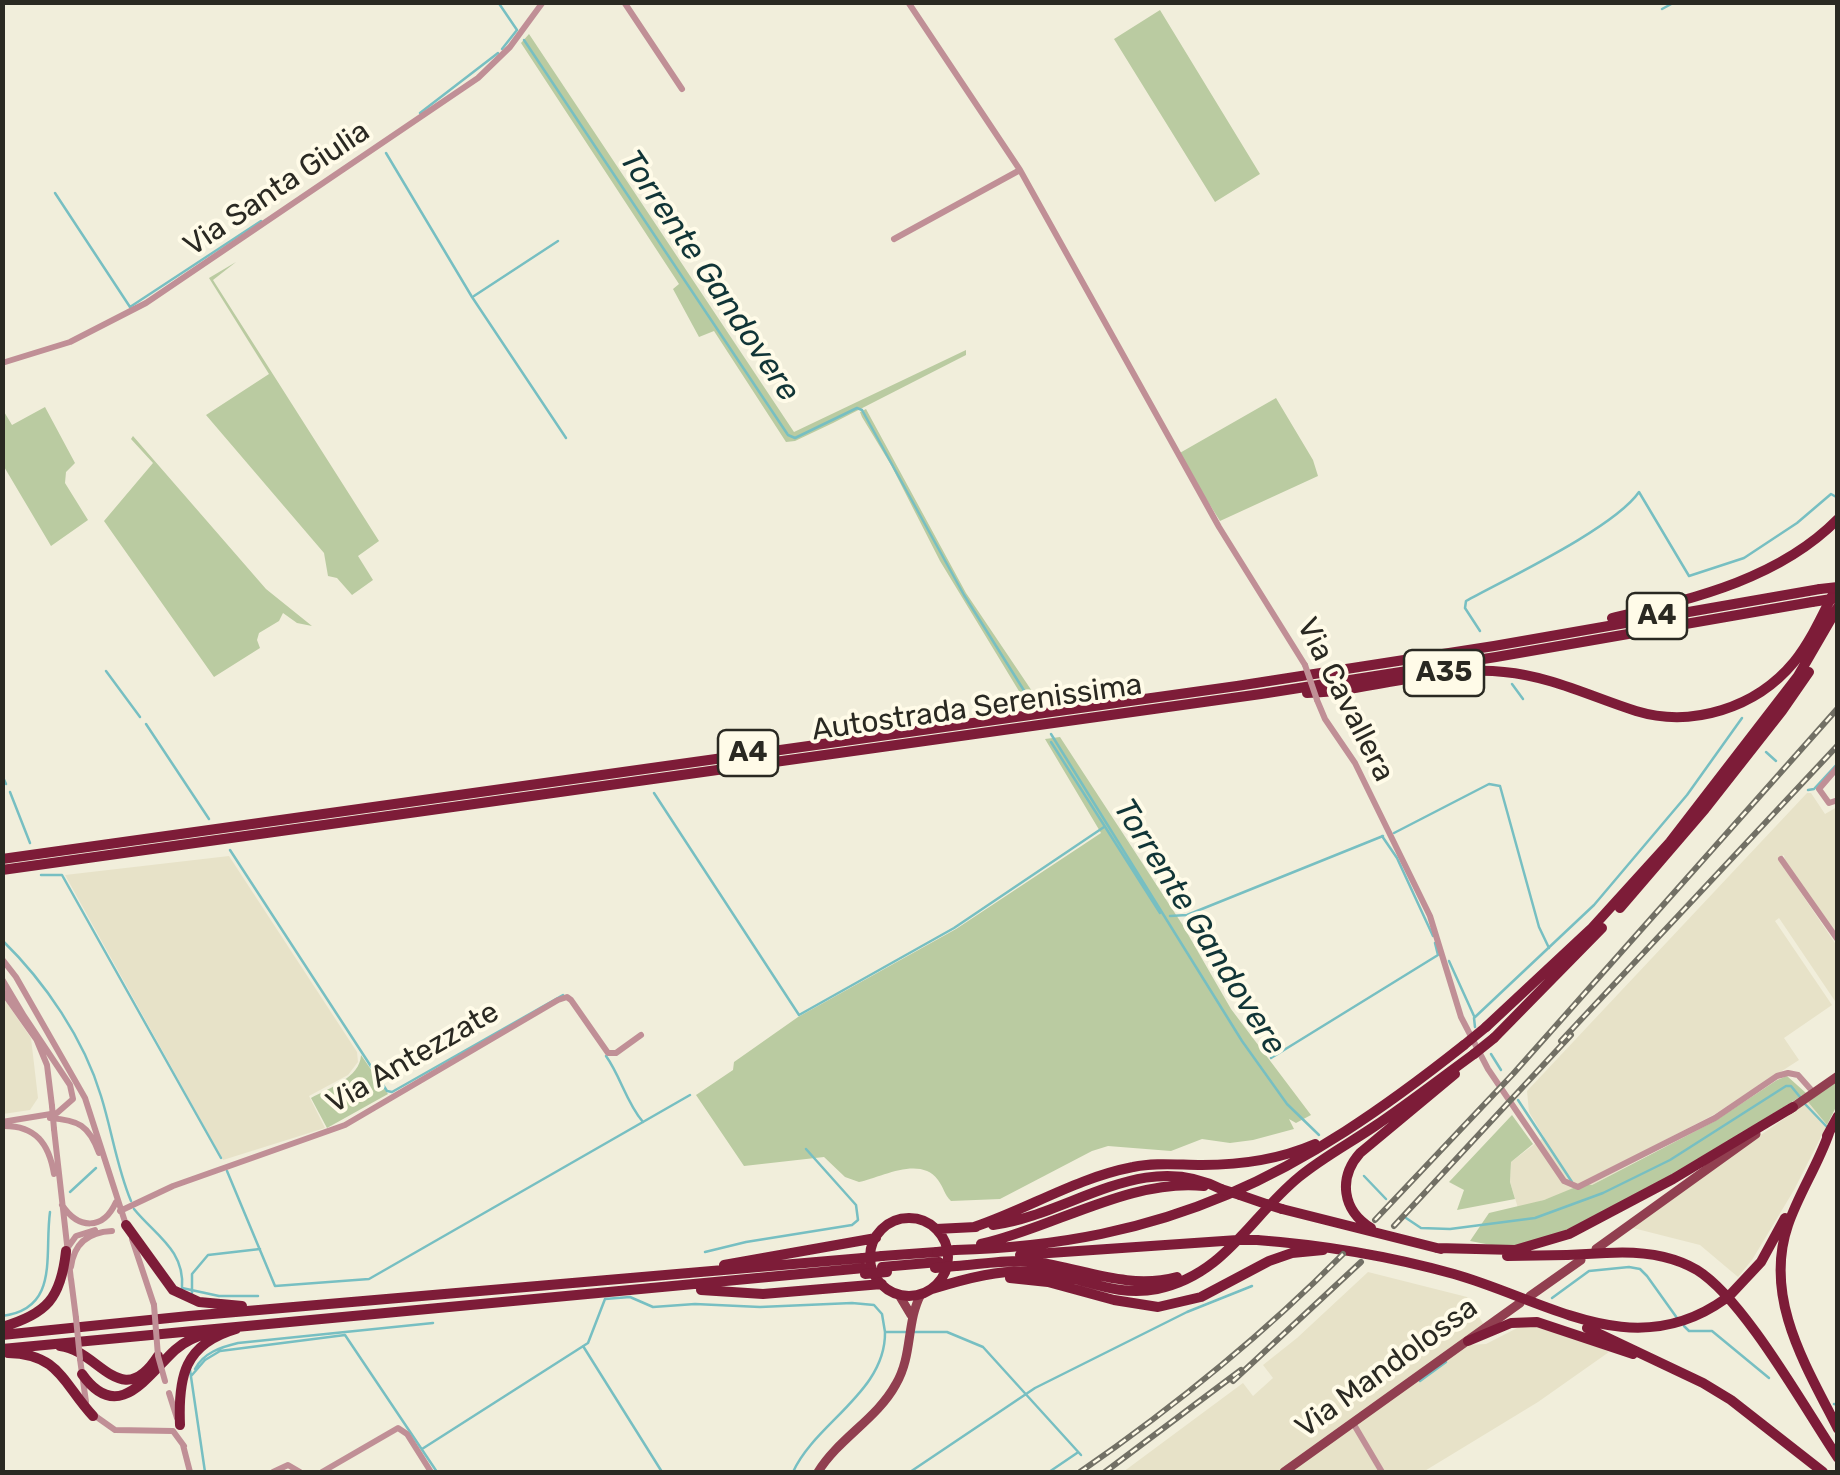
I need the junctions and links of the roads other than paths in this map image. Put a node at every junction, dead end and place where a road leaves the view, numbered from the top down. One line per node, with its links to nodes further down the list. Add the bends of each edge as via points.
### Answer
1 (543, 2): 7 (street, Via Santa Giulia, via 510,47 464,88 181,281 70,342)
2 (624, 2): 4 (street)
3 (908, 2): 5 (street, Via Cavallera)
4 (682, 88)
5 (1020, 170): 6 (street); 32 (street, Via Cavallera, bridge, via 1219,527 1295,644 1326,719 1352,757 1430,916 1466,1026 1564,1181 1586,1184 1715,1118 1791,1070)
6 (894, 240)
7 (2, 363)
8 (1838, 519): 13 (highway, A35, via 1784,559 1708,594)
9 (1838, 586): 13 (highway, Autostrada Serenissima / A4, bridge); 14 (highway, A35, via 1784,673 1758,694 1713,713 1654,715 1544,680 1486,671)
10 (1838, 598): 14 (highway, Autostrada Serenissima / A4, bridge)
11 (1838, 607): 30 (highway, bridge, via 1798,676 1670,842)
12 (1838, 618): 30 (highway, bridge, via 1782,711 1675,846 1494,1038)
13 (1494, 646): 19 (highway, Autostrada Serenissima / A4)
14 (1261, 694): 21 (highway, Autostrada Serenissima / A4)
15 (1838, 768): 16 (street)
16 (1829, 777): 17 (street); 18 (street, via 1819,792 1829,802)
17 (1838, 786)
18 (1838, 800)
19 (2, 858)
20 (1781, 859): 22 (street)
21 (2, 870)
22 (1838, 940)
23 (2, 959): 25 (street)
24 (5, 977): 25 (street); 27 (street)
25 (21, 988): 39 (street, via 84,1098)
26 (2, 991): 29 (street)
27 (22, 1012): 29 (street); 36 (street, via 74,1094 62,1111)
28 (641, 1035): 43 (street, Via Antezzate, via 608,1053 572,1000 558,1000 345,1126)
29 (37, 1040): 42 (street, bridge, via 48,1065)
30 (1469, 1050): 34 (highway); 49 (highway, via 1440,1089 1350,1166 1345,1185 1352,1212); 50 (highway, via 1298,1178)
31 (1838, 1076): 32 (main road)
32 (1814, 1092): 33 (main road)
33 (1793, 1107): 52 (highway, via 1569,1234 1515,1250); 53 (main road)
34 (1369, 1116): 45 (highway, via 1275,1158 1136,1166 1094,1176); 56 (highway, via 1243,1190 1163,1221)
35 (1838, 1116): 38 (highway)
36 (23, 1119): 37 (street); 39 (street, via 84,1125)
37 (2, 1124): 42 (street, via 27,1128 43,1141)
38 (1828, 1133): 64 (highway, via 1750,1276 1728,1296 1678,1322 1637,1329 1593,1324); 86 (highway, via 1786,1230 1781,1288 1794,1339)
39 (110, 1176): 41 (street)
40 (1221, 1189): 45 (highway, via 1198,1179 1151,1176 1022,1221); 49 (highway, bridge); 56 (highway, via 1137,1191)
41 (116, 1200): 42 (street, via 105,1219 90,1225 76,1222); 43 (street)
42 (61, 1202): 54 (street)
43 (124, 1209): 44 (street)
44 (126, 1225): 55 (street); 69 (highway, via 168,1286 183,1296)
45 (974, 1227): 46 (highway)
46 (936, 1230): 48 (highway, via 909,1218); 65 (highway, via 948,1255 944,1274)
47 (112, 1231): 54 (street, via 82,1234); 55 (street); 61 (street, via 77,1247)
48 (876, 1238): 59 (highway); 62 (highway, via 872,1266)
49 (1394, 1239): 52 (highway)
50 (1235, 1244): 51 (highway, bridge); 56 (highway); 56 (highway, via 1194,1271 1160,1281 1033,1262); 60 (highway, via 1196,1274 1150,1290 1117,1291 1038,1272)
51 (1342, 1248): 60 (highway, via 1292,1253 1201,1297 1158,1308 1048,1282); 64 (highway)
52 (1437, 1248): 53 (highway, bridge, via 1490,1256)
53 (1601, 1251): 88 (highway, via 1662,1256 1711,1280 1743,1316)
54 (66, 1252): 61 (street); 72 (highway, via 50,1301 28,1320)
55 (138, 1254): 78 (street, bridge, via 154,1305)
56 (956, 1259): 58 (highway, bridge)
57 (1581, 1260): 67 (main road)
58 (864, 1267): 59 (highway); 63 (highway)
59 (692, 1273): 69 (highway)
60 (984, 1277): 65 (highway)
61 (72, 1280): 79 (street, bridge)
62 (882, 1284): 63 (highway, via 764,1294); 66 (highway)
63 (620, 1291): 71 (highway)
64 (1503, 1291): 80 (highway)
65 (927, 1292): 66 (highway); 70 (main road)
66 (899, 1295): 70 (main road)
67 (1530, 1296)
68 (1520, 1303): 75 (main road, Via Mandolossa)
69 (267, 1309): 73 (highway)
70 (912, 1318): 94 (main road, via 908,1356 893,1390)
71 (261, 1322): 74 (highway); 84 (highway, via 216,1336 189,1361 180,1383)
72 (2, 1327)
73 (2, 1336)
74 (185, 1336): 76 (highway); 79 (highway, via 154,1376 131,1392 104,1393)
75 (1468, 1341): 80 (highway, via 1511,1322 1537,1322); 83 (main road, Via Mandolossa)
76 (34, 1345): 77 (highway); 78 (highway, via 76,1350 119,1379 140,1375)
77 (2, 1351): 82 (highway, via 50,1364)
78 (158, 1356): 81 (street, bridge)
79 (82, 1374): 82 (street)
80 (1703, 1382): 97 (highway)
81 (168, 1393): 84 (street); 85 (street, via 173,1415)
82 (93, 1416): 85 (street, via 115,1430)
83 (1353, 1423): 95 (main road, Via Mandolossa); 96 (street)
84 (180, 1426): 87 (street)
85 (160, 1429): 87 (street, via 173,1431)
86 (1838, 1429)
87 (184, 1446): 89 (street)
88 (1838, 1458)
89 (190, 1472)
90 (272, 1472): 91 (street, via 288,1465)
91 (300, 1472)
92 (322, 1472): 93 (street, via 398,1428)
93 (431, 1472)
94 (818, 1472)
95 (1284, 1472)
96 (1382, 1472)
97 (1824, 1472)

